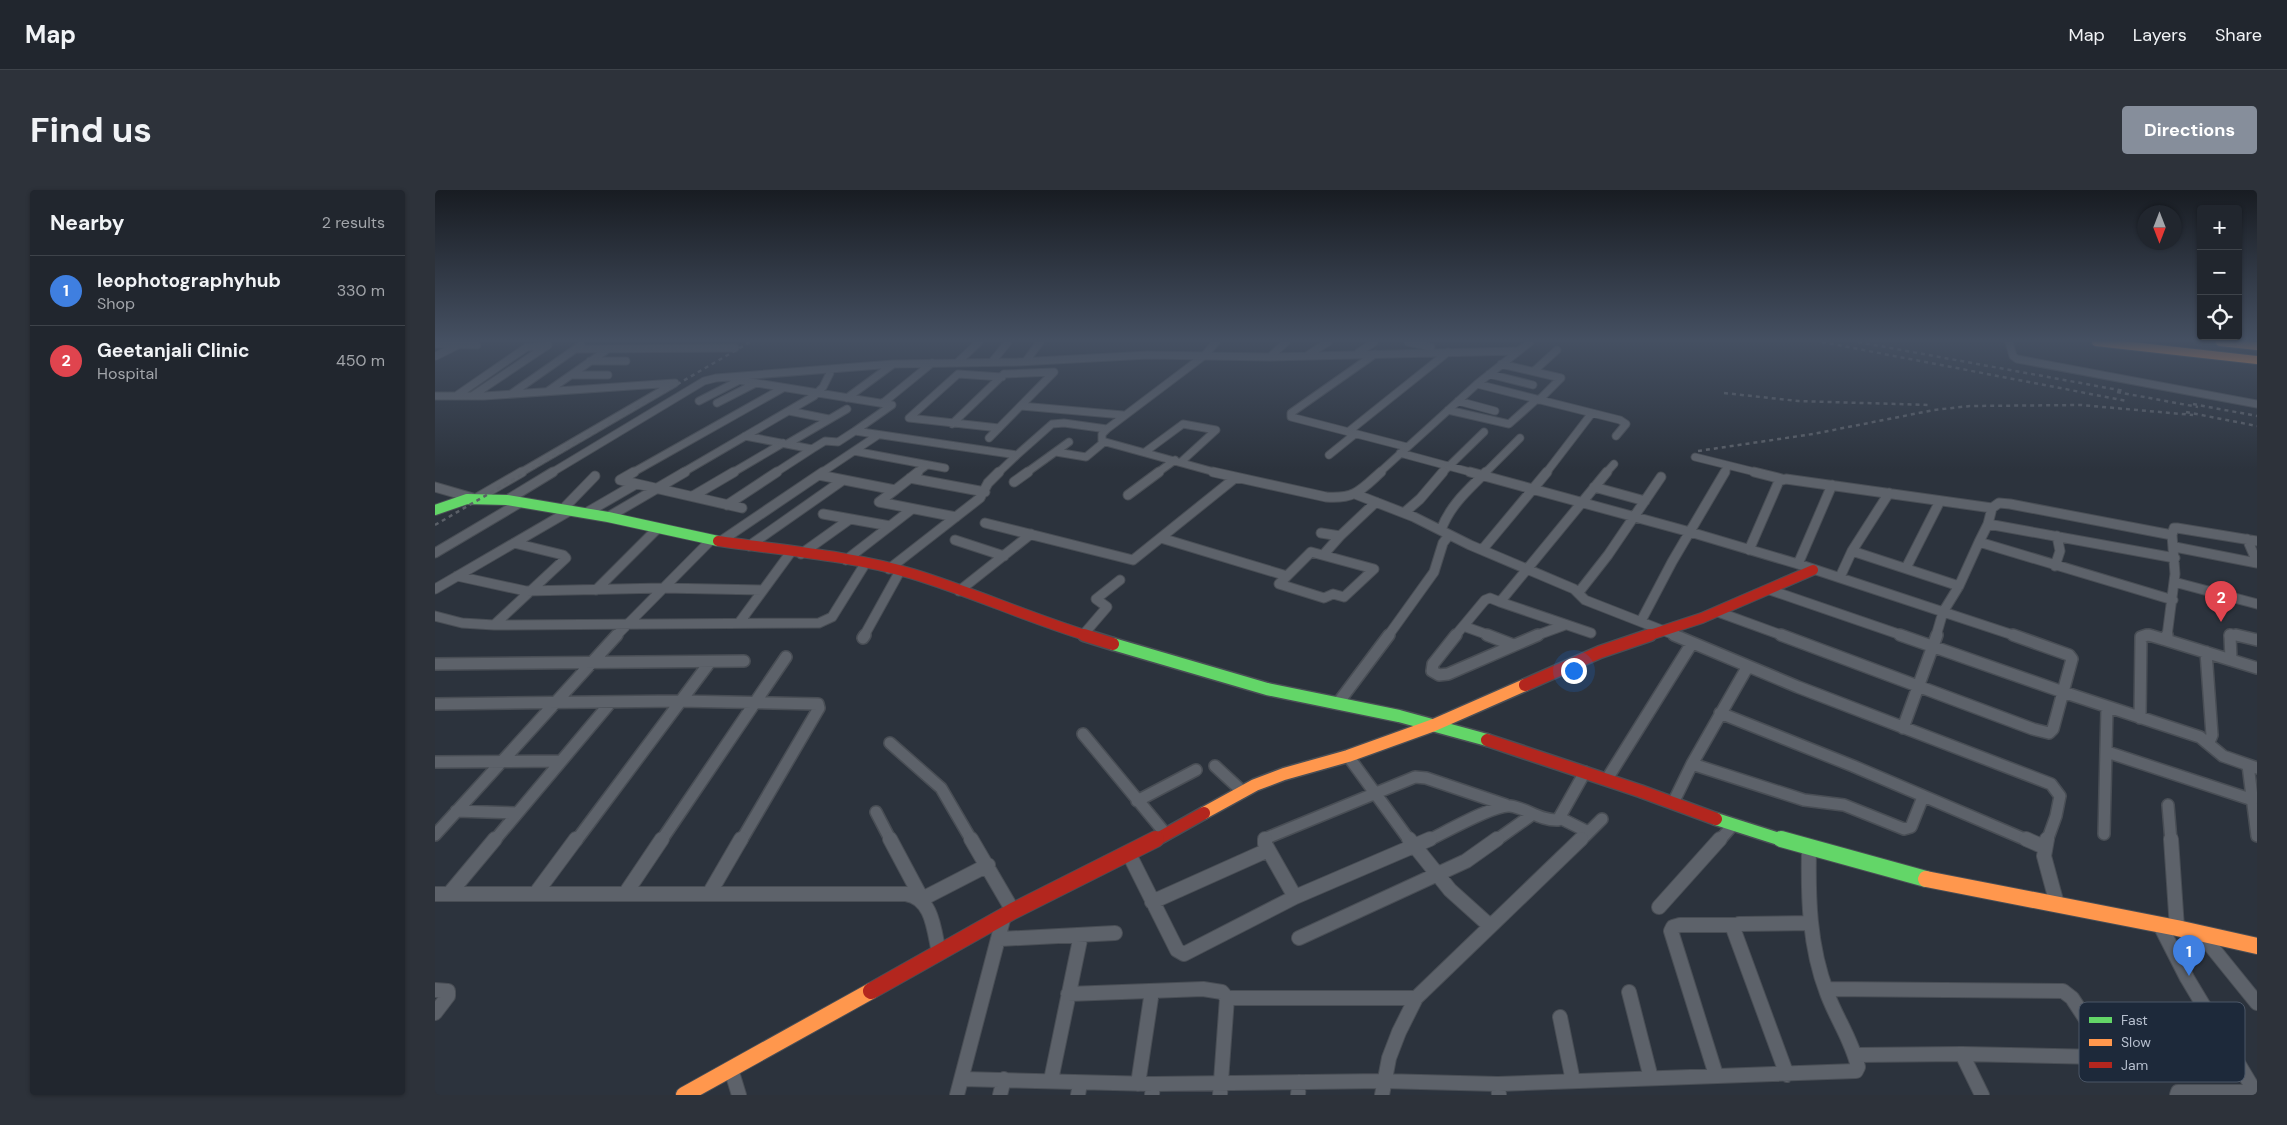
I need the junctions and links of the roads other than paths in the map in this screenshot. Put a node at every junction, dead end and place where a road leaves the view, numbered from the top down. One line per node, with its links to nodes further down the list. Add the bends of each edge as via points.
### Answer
1 (474, 384): 31 (street)
2 (490, 384): 30 (street)
3 (524, 384): 27 (street)
4 (557, 384): 26 (street)
5 (655, 384): 26 (street)
6 (673, 384): 96 (street)
7 (699, 384): 97 (street)
8 (732, 384): 35 (street)
9 (755, 384): 36 (street)
10 (763, 384): 25 (street)
11 (823, 384): 28 (street)
12 (866, 384): 32 (street)
13 (906, 384): 37 (street)
14 (947, 384): 47 (street, via 909,418)
15 (993, 384): 47 (street)
16 (1042, 384): 39 (street)
17 (1165, 384): 45 (street)
18 (1332, 384): 52 (street, via 1291,413 1291,417)
19 (1410, 384): 52 (street)
20 (1477, 384): 33 (street); 34 (street)
21 (1530, 384): 24 (street)
22 (1554, 384): 33 (street)
23 (2152, 384): 38 (street)
24 (1533, 385)
25 (783, 388): 28 (street); 84 (street, via 620,480)
26 (547, 391): 27 (street)
27 (510, 394): 30 (street)
28 (817, 394): 32 (street); 43 (street)
29 (435, 396): 31 (street)
30 (472, 396): 31 (street)
31 (455, 397)
32 (847, 398): 37 (street)
33 (1538, 400): 41 (street, via 1509,424); 44 (street)
34 (1458, 401): 41 (street); 42 (street)
35 (699, 402)
36 (717, 403)
37 (883, 403): 50 (street, via 892,405)
38 (2257, 404)
39 (1021, 406): 45 (street); 48 (street)
40 (847, 409): 46 (street)
41 (1448, 410): 62 (street)
42 (1495, 410)
43 (789, 411): 46 (street); 54 (street)
44 (1592, 413): 55 (street, via 1625,423); 89 (street)
45 (1123, 415): 49 (street)
46 (829, 419): 60 (street)
47 (952, 424): 48 (street)
48 (999, 428): 56 (street)
49 (1107, 429): 59 (street, via 1100,437); 66 (street, via 1052,424)
50 (855, 431): 53 (street); 61 (street, via 838,442 825,441)
51 (1484, 432): 72 (street)
52 (1352, 433): 62 (street); 67 (street)
53 (878, 435): 63 (street); 66 (street)
54 (745, 436): 60 (street); 88 (street)
55 (1616, 436)
56 (989, 438)
57 (1520, 438): 77 (street)
58 (1069, 442): 64 (street)
59 (1104, 442): 64 (street, via 1086,457); 65 (street)
60 (785, 444): 61 (street); 95 (street)
61 (812, 449): 103 (street)
62 (1404, 450): 72 (street); 93 (street)
63 (854, 452): 71 (street); 75 (street)
64 (1056, 452): 83 (street)
65 (1145, 452): 69 (street); 69 (street, via 1183,424 1216,430)
66 (1017, 455): 91 (street, via 988,483)
67 (1329, 456)
68 (1695, 457): 73 (street)
69 (1178, 461): 80 (street); 94 (street)
70 (1614, 464): 87 (street)
71 (927, 465): 74 (street); 79 (street)
72 (1448, 466): 77 (street); 110 (street, via 1428,491)
73 (1728, 466): 81 (street); 121 (street)
74 (945, 468)
75 (819, 475): 82 (street); 129 (street)
76 (595, 476): 108 (street)
77 (1484, 476): 89 (street); 120 (street, via 1448,511)
78 (1661, 476): 98 (street)
79 (910, 478): 90 (street); 91 (street)
80 (1235, 478): 93 (street, via 1326,497 1344,498); 127 (street)
81 (1782, 479): 85 (street); 137 (street)
82 (843, 480): 90 (street); 134 (street)
83 (1014, 482)
84 (636, 484): 88 (street); 109 (street)
85 (1832, 485): 92 (street); 147 (street)
86 (435, 487): 96 (street)
87 (1594, 487): 98 (street); 102 (street)
88 (656, 489): 95 (street); 112 (street)
89 (1531, 489): 102 (street); 136 (street)
90 (895, 490): 107 (street, via 879,502)
91 (985, 492): 113 (street)
92 (1889, 493): 99 (street); 138 (street)
93 (1355, 494): 101 (street)
94 (1128, 495)
95 (693, 496): 103 (street)
96 (475, 498): 97 (main road); 104 (main road)
97 (507, 500): 100 (main road)
98 (1645, 501): 114 (street)
99 (1940, 501): 106 (street); 150 (street)
100 (521, 502): 108 (main road); 139 (street)
101 (1376, 502): 110 (street); 125 (street)
102 (1581, 503): 114 (street); 149 (street)
103 (727, 505): 105 (street)
104 (438, 507)
105 (742, 508)
106 (1992, 508): 117 (street); 124 (street, via 1999,503 2010,504)
107 (912, 509): 113 (street); 118 (street)
108 (567, 510): 109 (main road); 133 (street)
109 (586, 513): 112 (main road)
110 (1403, 513): 120 (street)
111 (823, 514): 115 (street)
112 (608, 517): 119 (main road)
113 (956, 517): 151 (street)
114 (1634, 518): 121 (street); 166 (street)
115 (850, 519): 118 (street); 140 (street)
116 (985, 523): 123 (street)
117 (1988, 524): 126 (street); 132 (street)
118 (890, 526): 144 (street)
119 (658, 528): 129 (main road); 161 (street)
120 (1445, 532): 136 (street); 203 (street, via 1438,564 1422,591)
121 (1691, 532): 137 (street); 173 (street, via 1670,563)
122 (1321, 533): 125 (street)
123 (1031, 534): 127 (street, via 1133,560); 142 (street)
124 (2172, 535): 128 (street, via 2177,528); 135 (street)
125 (1340, 536): 141 (street)
126 (2057, 536): 143 (street); 148 (street, via 2060,551)
127 (1161, 538): 154 (street)
128 (2247, 539): 131 (street); 145 (street)
129 (716, 540): 134 (main road); 159 (street)
130 (955, 540): 142 (street)
131 (2257, 541)
132 (1979, 542): 148 (street); 158 (street)
133 (513, 543): 153 (street); 164 (street, via 566,557)
134 (749, 546): 140 (main road)
135 (2175, 548): 143 (street); 145 (street)
136 (1482, 550): 149 (street)
137 (1749, 550): 147 (street)
138 (1852, 551): 150 (street); 155 (street)
139 (435, 553)
140 (796, 553): 144 (main road); 162 (street)
141 (1325, 554): 154 (street, via 1311,552); 154 (street, via 1374,568 1344,597 1333,594 1324,598 1279,584)
142 (1004, 556): 165 (street)
143 (2175, 558): 157 (street)
144 (846, 560): 146 (main road)
145 (2257, 562)
146 (865, 564): 151 (main road); 174 (street, via 829,620 819,623)
147 (1798, 564): 152 (street)
148 (2055, 566): 167 (street)
149 (1528, 568): 166 (street); 168 (street)
150 (1906, 568): 158 (street)
151 (895, 570): 165 (main road); 182 (street)
152 (1813, 570): 155 (street); 163 (main road)
153 (457, 576): 160 (street); 164 (street, via 515,590)
154 (1287, 576)
155 (1840, 578): 171 (street)
156 (1120, 580): 181 (street, via 1096,599 1107,607)
157 (2174, 582): 167 (street); 169 (street)
158 (1959, 586): 171 (street)
159 (663, 588): 161 (street); 162 (street); 175 (street)
160 (435, 589)
161 (596, 590): 164 (street)
162 (762, 590): 174 (street)
163 (1770, 590): 170 (main road); 187 (street)
164 (533, 591): 176 (street)
165 (959, 591): 181 (main road)
166 (1579, 592): 173 (street, via 1585,600)
167 (2173, 600): 183 (street)
168 (1500, 602): 177 (street); 178 (street, via 1490,598 1485,600)
169 (2257, 604)
170 (1717, 612): 179 (main road); 197 (street)
171 (1943, 612): 187 (street); 198 (street, via 2069,655 2072,659)
172 (435, 616): 176 (street)
173 (1641, 621): 179 (street)
174 (739, 623): 175 (street)
175 (627, 624): 176 (street); 192 (street)
176 (495, 625)
177 (1565, 625): 180 (street); 186 (street)
178 (1465, 627): 186 (street); 186 (street, via 1433,664 1431,668 1435,674 1448,674)
179 (1662, 630): 185 (street); 208 (main road, via 1600,652)
180 (1591, 633)
181 (1083, 635): 203 (main road, via 1267,689)
182 (863, 638)
183 (2166, 640): 188 (street); 207 (street, via 2148,635 2141,637)
184 (2257, 640): 190 (street, via 2231,634)
185 (1692, 643): 195 (street); 223 (street)
186 (1513, 645)
187 (1933, 648): 197 (street); 198 (street)
188 (2206, 652): 190 (street); 211 (street, via 2212,735)
189 (786, 657): 202 (street)
190 (2231, 660): 196 (street)
191 (744, 661): 193 (street)
192 (592, 662): 193 (street); 194 (street); 201 (street)
193 (710, 662): 199 (street)
194 (435, 664)
195 (1748, 666): 206 (street); 209 (street)
196 (2257, 668)
197 (1919, 685): 198 (street, via 2049,733); 209 (street)
198 (2063, 692): 205 (street)
199 (680, 701): 200 (street); 202 (street); 251 (street)
200 (611, 702): 201 (street); 216 (street)
201 (556, 703): 204 (street); 215 (street)
202 (754, 703): 254 (street); 255 (street, via 819,706)
203 (1338, 703): 208 (main road)
204 (435, 704)
205 (2107, 708): 207 (street); 213 (street)
206 (1720, 713): 218 (street); 226 (street)
207 (2140, 718): 211 (street)
208 (1434, 725): 214 (main road); 222 (main road)
209 (1903, 728): 245 (street, via 2054,786 2060,796)
210 (1083, 734): 228 (street)
211 (2209, 742): 220 (street, via 2211,748 2222,756)
212 (889, 743): 249 (street, via 941,788)
213 (2107, 752): 227 (street); 241 (street)
214 (1348, 756): 224 (main road, via 1284,774); 225 (street)
215 (503, 760): 216 (street); 217 (street); 232 (street)
216 (560, 761): 234 (street)
217 (435, 762)
218 (1691, 764): 226 (street, via 1804,800 1844,805 1904,829 1911,827); 229 (street)
219 (1215, 766): 224 (street)
220 (2253, 766): 227 (street)
221 (1196, 770): 228 (street)
222 (1585, 772): 223 (main road); 236 (street)
223 (1607, 779): 229 (main road)
224 (1243, 792): 240 (main road)
225 (1378, 793): 230 (street, via 1421,776); 244 (street); 247 (street, via 1269,837 1265,841)
226 (1923, 796): 245 (street)
227 (2253, 800): 243 (street)
228 (1137, 801): 240 (street)
229 (1673, 804): 238 (main road)
230 (1506, 805): 235 (street); 244 (street)
231 (2168, 805): 266 (street)
232 (456, 811): 234 (street); 242 (street)
233 (876, 812): 257 (street)
234 (517, 813): 253 (street)
235 (1533, 814): 236 (street, via 1553,821); 250 (street, via 1475,855)
236 (1560, 818): 239 (street)
237 (1602, 819): 239 (street)
238 (1733, 825): 246 (main road); 260 (street)
239 (1589, 832): 264 (street)
240 (1165, 833): 248 (main road)
241 (2104, 834)
242 (435, 835)
243 (2257, 836)
244 (1416, 846): 250 (street); 256 (street)
245 (2045, 847): 259 (street, via 2044,856)
246 (1809, 848): 259 (main road, via 1933,880); 262 (street)
247 (1268, 850): 256 (street); 258 (street)
248 (1129, 854): 258 (street); 261 (main road)
249 (988, 865): 257 (street); 261 (street)
250 (1437, 875): 264 (street); 270 (street)
251 (536, 893): 253 (street); 254 (street)
252 (435, 894): 253 (street)
253 (449, 894)
254 (625, 894): 255 (street)
255 (709, 894): 257 (street, via 900,893 914,894)
256 (1295, 897): 258 (street, via 1184,954 1177,950)
257 (922, 899): 273 (street)
258 (1152, 902)
259 (2057, 904): 265 (main road)
260 (1659, 907)
261 (1009, 913): 271 (street); 273 (main road)
262 (1810, 923): 263 (street); 276 (street, via 1814,952)
263 (1735, 925): 290 (street, via 1679,925 1671,931); 291 (street, via 1734,931)
264 (1490, 926): 280 (street)
265 (2159, 926): 266 (main road); 281 (street)
266 (2177, 928): 267 (main road)
267 (2200, 932): 272 (main road); 282 (street)
268 (1115, 933): 269 (street)
269 (1081, 935): 271 (street); 278 (street)
270 (1299, 938)
271 (1000, 939): 294 (street)
272 (2257, 946)
273 (939, 953): 289 (main road)
274 (435, 990): 284 (street, via 448,991 448,996)
275 (1152, 990): 278 (street); 279 (street, via 1213,989); 298 (street)
276 (1826, 990): 283 (street, via 2063,991); 287 (street)
277 (1629, 992): 293 (street)
278 (1068, 994): 296 (street)
279 (1227, 998): 280 (street); 299 (street)
280 (1416, 998): 301 (street, via 1404,1020)
281 (2201, 1002)
282 (2257, 1003)
283 (2079, 1009)
284 (435, 1012)
285 (1561, 1017): 297 (street)
286 (1962, 1054): 287 (street); 288 (street); 309 (street)
287 (1856, 1055): 291 (street, via 1856,1071)
288 (2079, 1056)
289 (731, 1069): 305 (main road); 306 (street)
290 (1716, 1075): 291 (street); 293 (street)
291 (1787, 1075)
292 (2245, 1075): 304 (street)
293 (1651, 1078): 297 (street)
294 (963, 1079): 295 (street); 307 (street)
295 (1004, 1079): 296 (street); 308 (street)
296 (1051, 1080): 302 (street)
297 (1573, 1081): 303 (street)
298 (1148, 1088): 299 (street); 302 (street)
299 (1221, 1088): 300 (street)
300 (1299, 1088): 301 (street)
301 (1382, 1088): 303 (street)
302 (1079, 1089)
303 (1498, 1089)
304 (2256, 1093): 310 (street, via 2178,1092)
305 (685, 1095)
306 (739, 1095)
307 (957, 1095)
308 (1000, 1095)
309 (1982, 1095)
310 (2177, 1095)

